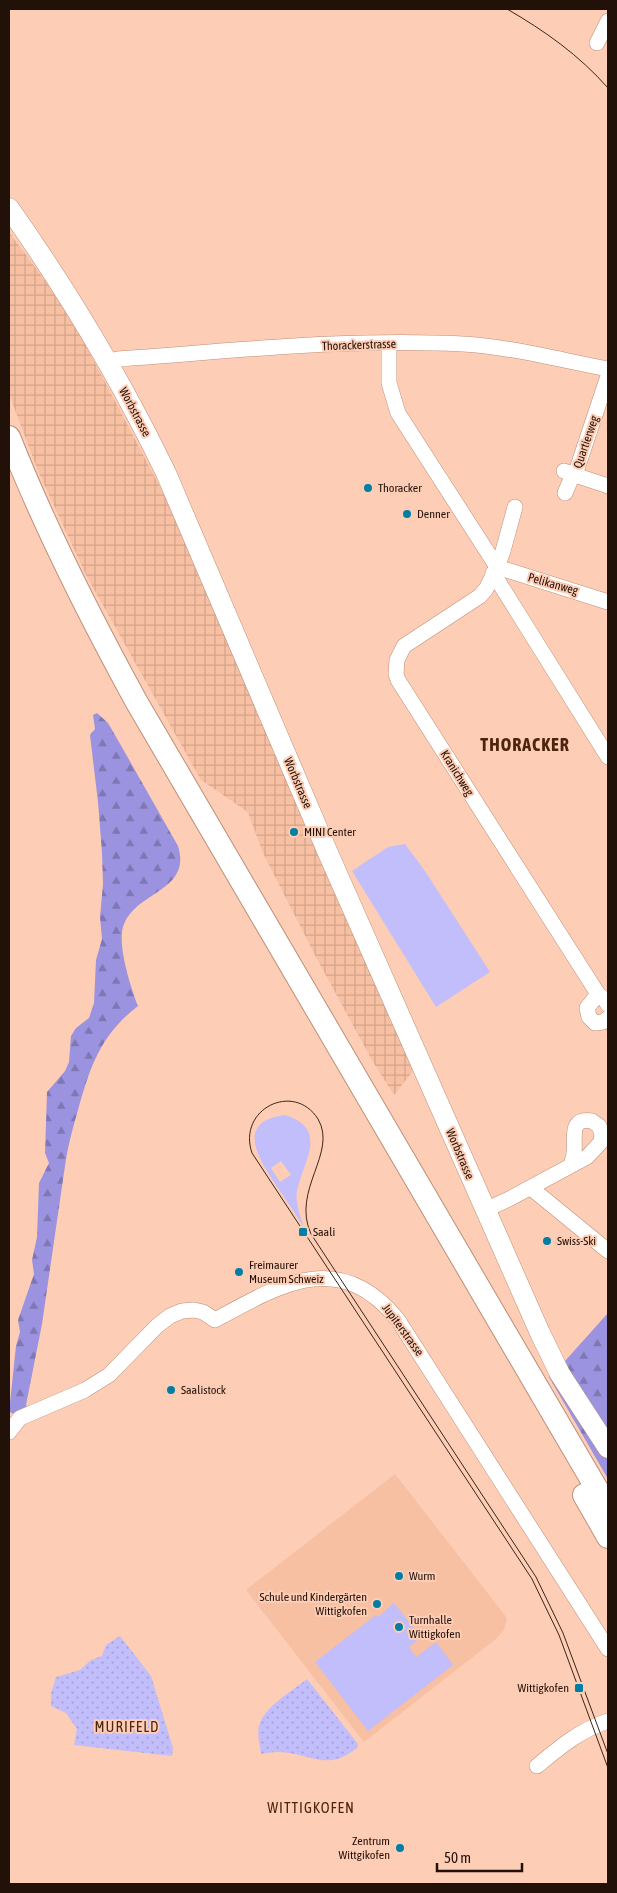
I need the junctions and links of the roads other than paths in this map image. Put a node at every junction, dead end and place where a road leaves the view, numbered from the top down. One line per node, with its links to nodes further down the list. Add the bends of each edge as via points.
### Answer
1 (608, 21): 2 (street)
2 (596, 44)
3 (9, 208): 5 (main road, Worbstrasse)
4 (388, 343): 5 (street, Thorackerstrasse, via 274,348); 6 (street, Thorackerstrasse, via 485,346); 14 (street, via 389,383 398,413)
5 (109, 362): 21 (main road, Worbstrasse, via 166,473)
6 (608, 369)
7 (608, 376): 9 (street, Quartierweg)
8 (9, 437): 25 (highway, via 62,559 136,701)
9 (569, 473): 11 (street, Quartierweg); 12 (street, via 571,479)
10 (9, 476): 26 (highway, via 66,599 143,741)
11 (608, 486)
12 (565, 493)
13 (515, 507): 14 (street, Kranichweg)
14 (495, 570): 15 (street, Pelikanweg); 16 (street); 17 (street, Kranichweg, via 480,596 404,646 397,660 396,674)
15 (608, 602)
16 (608, 757)
17 (603, 1000): 18 (street, Kranichweg, via 587,1008 589,1018 595,1023)
18 (608, 1018)
19 (571, 1165): 20 (street)
20 (531, 1188): 21 (street); 22 (street)
21 (485, 1210): 24 (main road, Worbstrasse, via 554,1364)
22 (608, 1251)
23 (9, 1432): 27 (street, Jupiterstrasse, via 20,1418 109,1376 156,1326 176,1313 200,1311 215,1320 261,1295 298,1282 330,1278 352,1283 377,1297 398,1320)
24 (608, 1448)
25 (608, 1508)
26 (608, 1537)
27 (608, 1649)
28 (608, 1721): 29 (street, via 584,1730)
29 (537, 1766)

